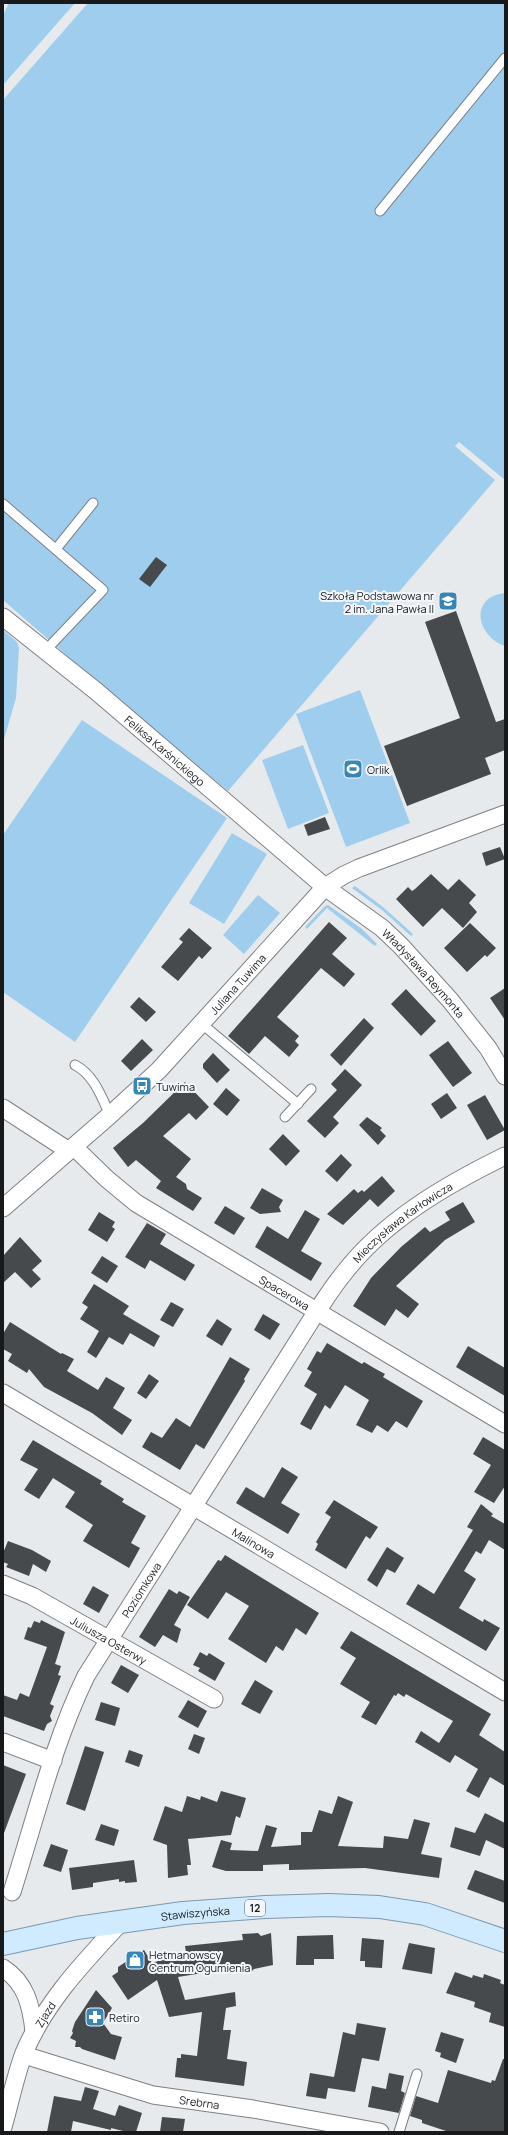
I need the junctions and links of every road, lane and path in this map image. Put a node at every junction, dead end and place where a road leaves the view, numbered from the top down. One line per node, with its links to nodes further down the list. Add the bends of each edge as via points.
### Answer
1 (505, 58): 2 (lane)
2 (380, 211)
3 (93, 502): 5 (lane)
4 (3, 504): 5 (lane)
5 (56, 549): 7 (lane, via 104,590)
6 (3, 617): 7 (street, Feliksa Karśnickiego)
7 (45, 651): 9 (street, Feliksa Karśnickiego, via 96,691)
8 (505, 814): 9 (street, Juliana Tuwima, via 359,868)
9 (324, 887): 10 (street, Juliana Tuwima); 12 (street, Władysława Reymonta, via 382,928 401,946 450,1000 488,1048)
10 (202, 1024): 14 (lane); 16 (street, Juliana Tuwima, via 159,1070)
11 (75, 1065): 16 (lane, via 93,1081)
12 (505, 1076)
13 (311, 1089): 14 (lane)
14 (298, 1104): 17 (lane)
15 (3, 1108): 18 (street, Spacerowa)
16 (110, 1115): 18 (street, Juliana Tuwima)
17 (285, 1117)
18 (71, 1149): 20 (street, Juliana Tuwima); 21 (street, Spacerowa, via 136,1203)
19 (505, 1156): 21 (street, Mieczysława Karłowicza, via 432,1195 399,1220 370,1245 344,1273)
20 (3, 1208)
21 (318, 1311): 23 (street, Spacerowa); 24 (street, Poziomkowa)
22 (3, 1393): 24 (street, Malinowa)
23 (505, 1424)
24 (194, 1507): 26 (street, Poziomkowa); 27 (street, Malinowa)
25 (3, 1584): 26 (street, Juliusza Osterwy, via 32,1596)
26 (110, 1640): 28 (street, Juliusza Osterwy); 30 (street, Poziomkowa, via 86,1676)
27 (505, 1692)
28 (214, 1699)
29 (3, 1742): 30 (street)
30 (53, 1760): 31 (street, Poziomkowa)
31 (12, 1892)
32 (122, 1921): 33 (main road, Stawiszyńska / 12, via 183,1913 265,1907 368,1906 425,1914); 34 (main road, Stawiszyńska / 12, via 37,1935); 36 (street, Zjazd, via 63,1987)
33 (505, 1941)
34 (3, 1944)
35 (3, 1968): 36 (street, via 13,1975 24,1990 31,2008)
36 (34, 2031): 37 (street, Zjazd)
37 (24, 2055): 39 (street, Zjazd); 40 (street, Srebrna, via 153,2095 253,2109)
38 (417, 2074): 41 (lane)
39 (3, 2127)
40 (380, 2132)
41 (399, 2132)

